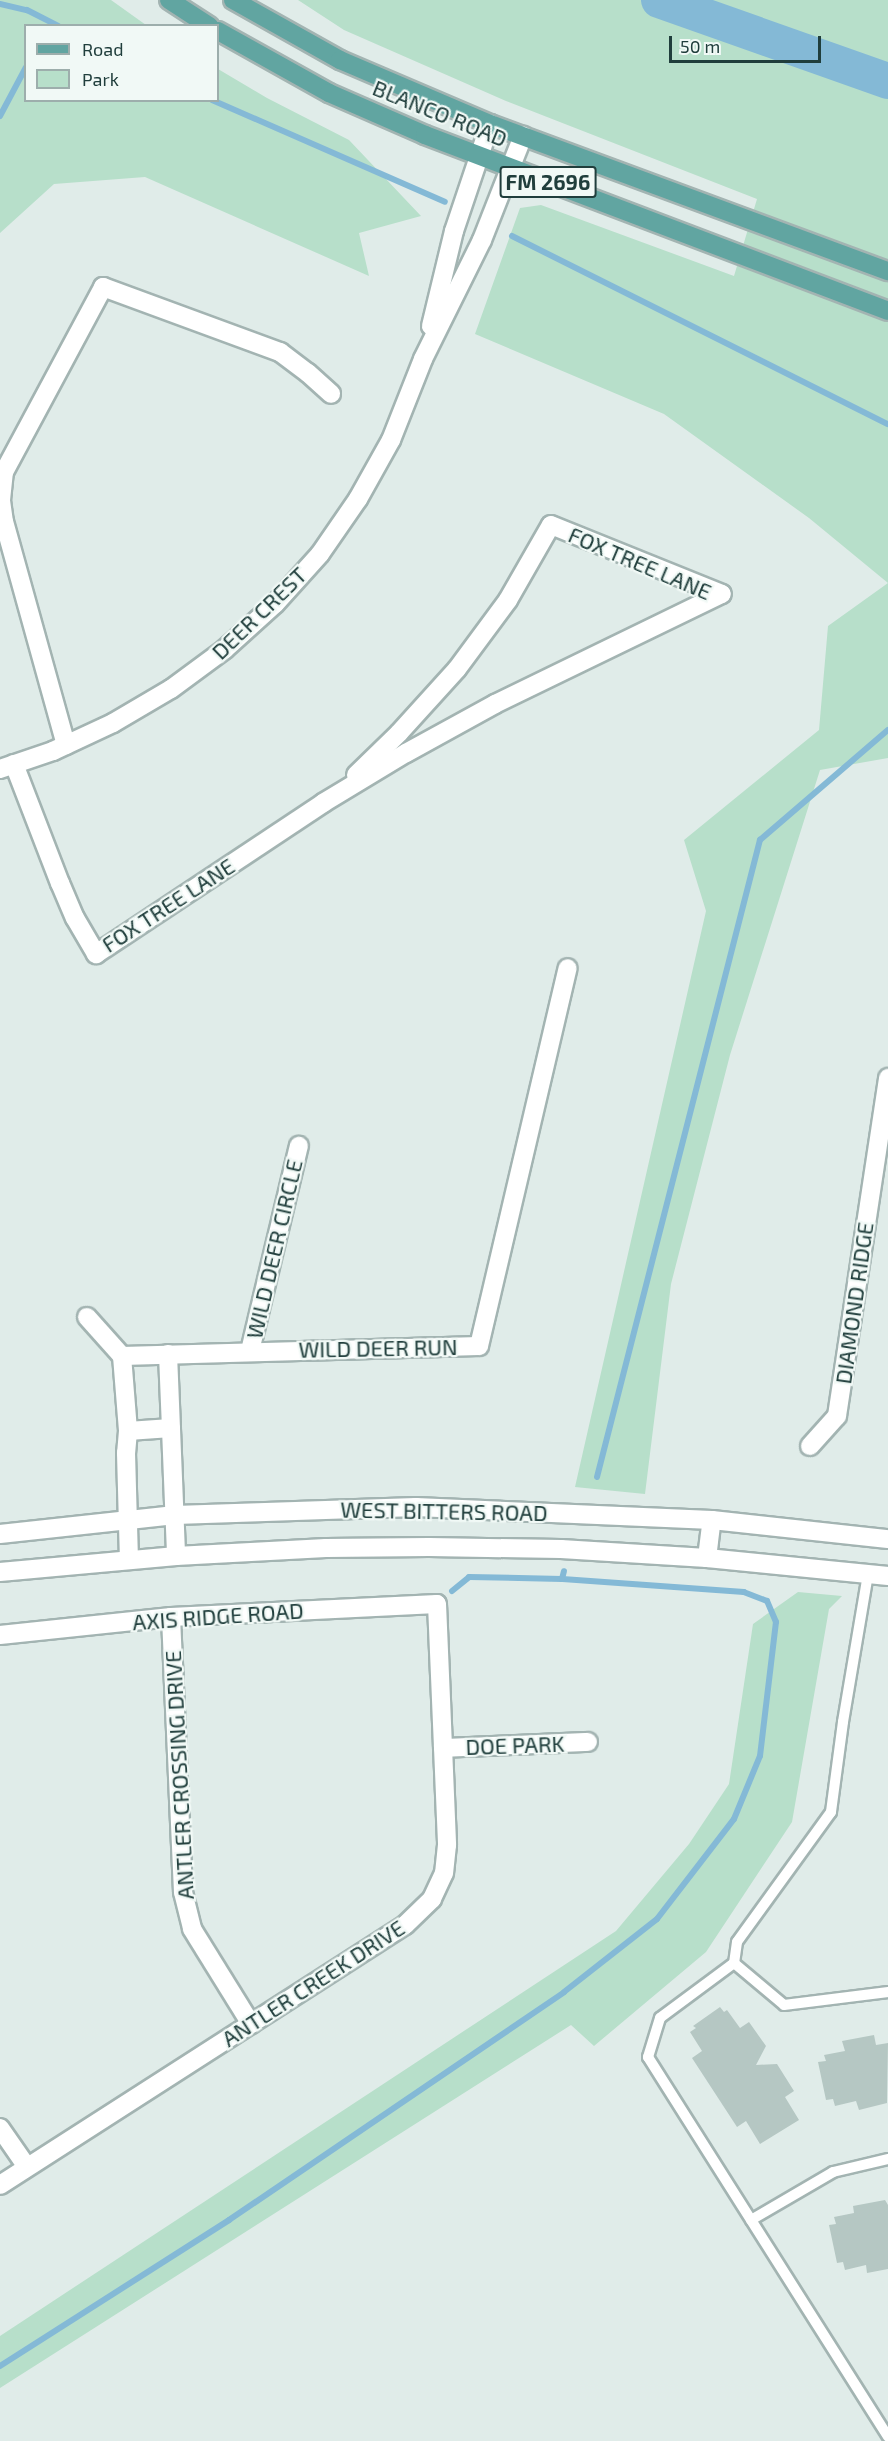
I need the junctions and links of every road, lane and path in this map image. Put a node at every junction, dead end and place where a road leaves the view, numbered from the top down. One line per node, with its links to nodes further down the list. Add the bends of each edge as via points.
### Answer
1 (169, 0): 3 (main road)
2 (233, 0): 5 (main road, BLANCO ROAD / FM 2696, via 340,60)
3 (206, 24)
4 (219, 32): 7 (main road, BLANCO ROAD / FM 2696, via 328,93)
5 (490, 124): 6 (main road, BLANCO ROAD / FM 2696); 7 (street, DEER CREST)
6 (524, 136): 8 (street, DEER CREST); 9 (main road, BLANCO ROAD / FM 2696)
7 (478, 155): 8 (main road, BLANCO ROAD / FM 2696); 11 (street, DEER CREST, via 454,231)
8 (510, 168): 10 (main road, BLANCO ROAD / FM 2696); 11 (street, DEER CREST, via 482,240)
9 (888, 271)
10 (888, 311)
11 (423, 359): 13 (street, DEER CREST, via 392,440 358,499 320,554 275,604 225,649 171,689)
12 (331, 394): 13 (street, via 280,352 103,286 4,472 1,500)
13 (66, 745): 14 (street, DEER CREST)
14 (7, 766): 15 (street, FOX TREE LANE, via 63,892 96,954)
15 (323, 803): 15 (street, FOX TREE LANE, via 495,704 722,594 551,525 508,600 456,669 399,733)
16 (568, 968): 20 (street, WILD DEER RUN, via 479,1346)
17 (888, 1078): 25 (street, DIAMOND RIDGE, via 837,1416)
18 (299, 1146): 20 (street, WILD DEER CIRCLE)
19 (87, 1317): 22 (street)
20 (250, 1351): 21 (street, WILD DEER RUN)
21 (168, 1354): 22 (street, WILD DEER RUN); 23 (street)
22 (122, 1356): 24 (street)
23 (171, 1428): 24 (street); 26 (street)
24 (128, 1431): 28 (street)
25 (810, 1446)
26 (175, 1515): 27 (street, WEST BITTERS ROAD, via 416,1508); 28 (street, WEST BITTERS ROAD); 31 (street)
27 (712, 1520): 30 (street, WEST BITTERS ROAD); 32 (street)
28 (129, 1521): 29 (street, WEST BITTERS ROAD); 33 (street)
29 (0, 1534)
30 (888, 1539)
31 (176, 1556): 32 (street, WEST BITTERS ROAD, via 429,1547 561,1549); 33 (street, WEST BITTERS ROAD)
32 (707, 1558): 35 (street, WEST BITTERS ROAD)
33 (129, 1559): 34 (street, WEST BITTERS ROAD)
34 (0, 1572)
35 (868, 1574): 36 (street, WEST BITTERS ROAD); 42 (lane, via 831,1812 737,1942)
36 (888, 1576)
37 (437, 1604): 38 (street, AXIS RIDGE ROAD); 41 (street, ANTLER CREEK DRIVE)
38 (171, 1617): 39 (street, AXIS RIDGE ROAD); 44 (street, ANTLER CROSSING DRIVE, via 183,1892 192,1929)
39 (0, 1635)
40 (588, 1743): 41 (street, DOE PARK)
41 (443, 1748): 44 (street, ANTLER CREEK DRIVE, via 447,1845 444,1872 432,1899 405,1925)
42 (734, 1964): 43 (lane, via 784,2005); 49 (lane, via 660,2018 648,2057)
43 (888, 1992)
44 (251, 2024): 47 (street, ANTLER CREEK DRIVE)
45 (0, 2128): 47 (street)
46 (888, 2159): 49 (lane, via 833,2172)
47 (27, 2167): 48 (street, ANTLER CREEK DRIVE)
48 (0, 2185)
49 (751, 2220): 50 (lane)
50 (888, 2436)

